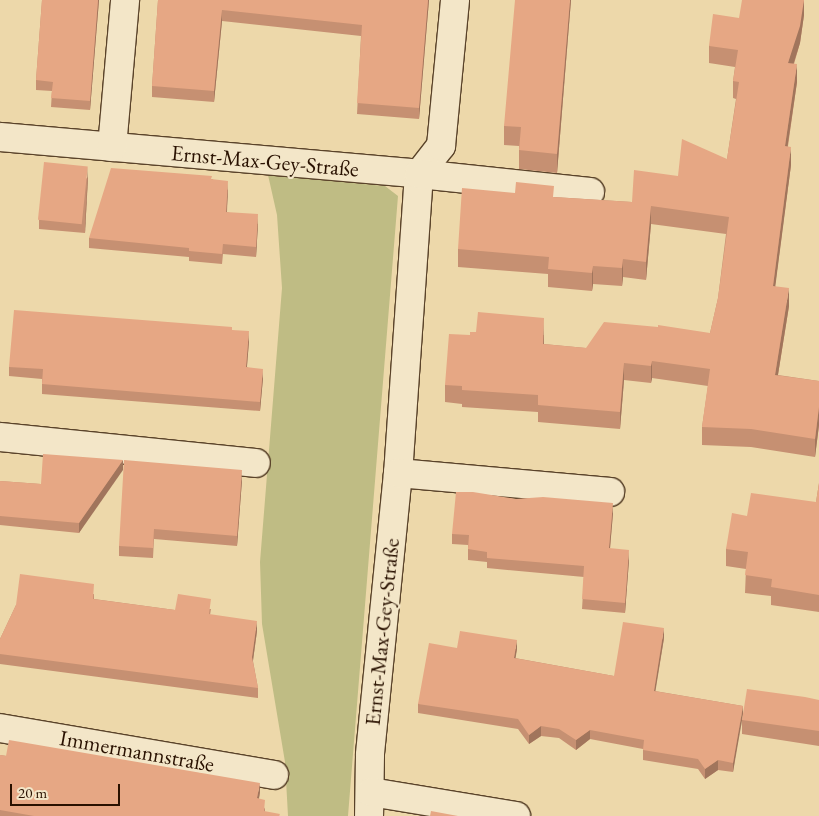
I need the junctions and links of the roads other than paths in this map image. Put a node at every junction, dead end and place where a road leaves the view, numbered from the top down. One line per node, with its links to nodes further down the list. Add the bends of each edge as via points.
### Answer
1 (125, 0): 4 (street)
2 (455, 0): 5 (street, via 441,146)
3 (0, 137): 4 (street, Ernst-Max-Gey-Straße)
4 (112, 148): 5 (street, Ernst-Max-Gey-Straße)
5 (419, 174): 6 (street, Ernst-Max-Gey-Straße); 9 (street, Ernst-Max-Gey-Straße)
6 (590, 192)
7 (0, 437): 8 (street)
8 (256, 463)
9 (398, 473): 10 (street); 13 (street, Ernst-Max-Gey-Straße, via 370,755)
10 (610, 492)
11 (0, 728): 12 (street, Immermannstraße)
12 (274, 775)
13 (370, 804): 14 (street, Ernst-Max-Gey-Straße)
14 (516, 816)

